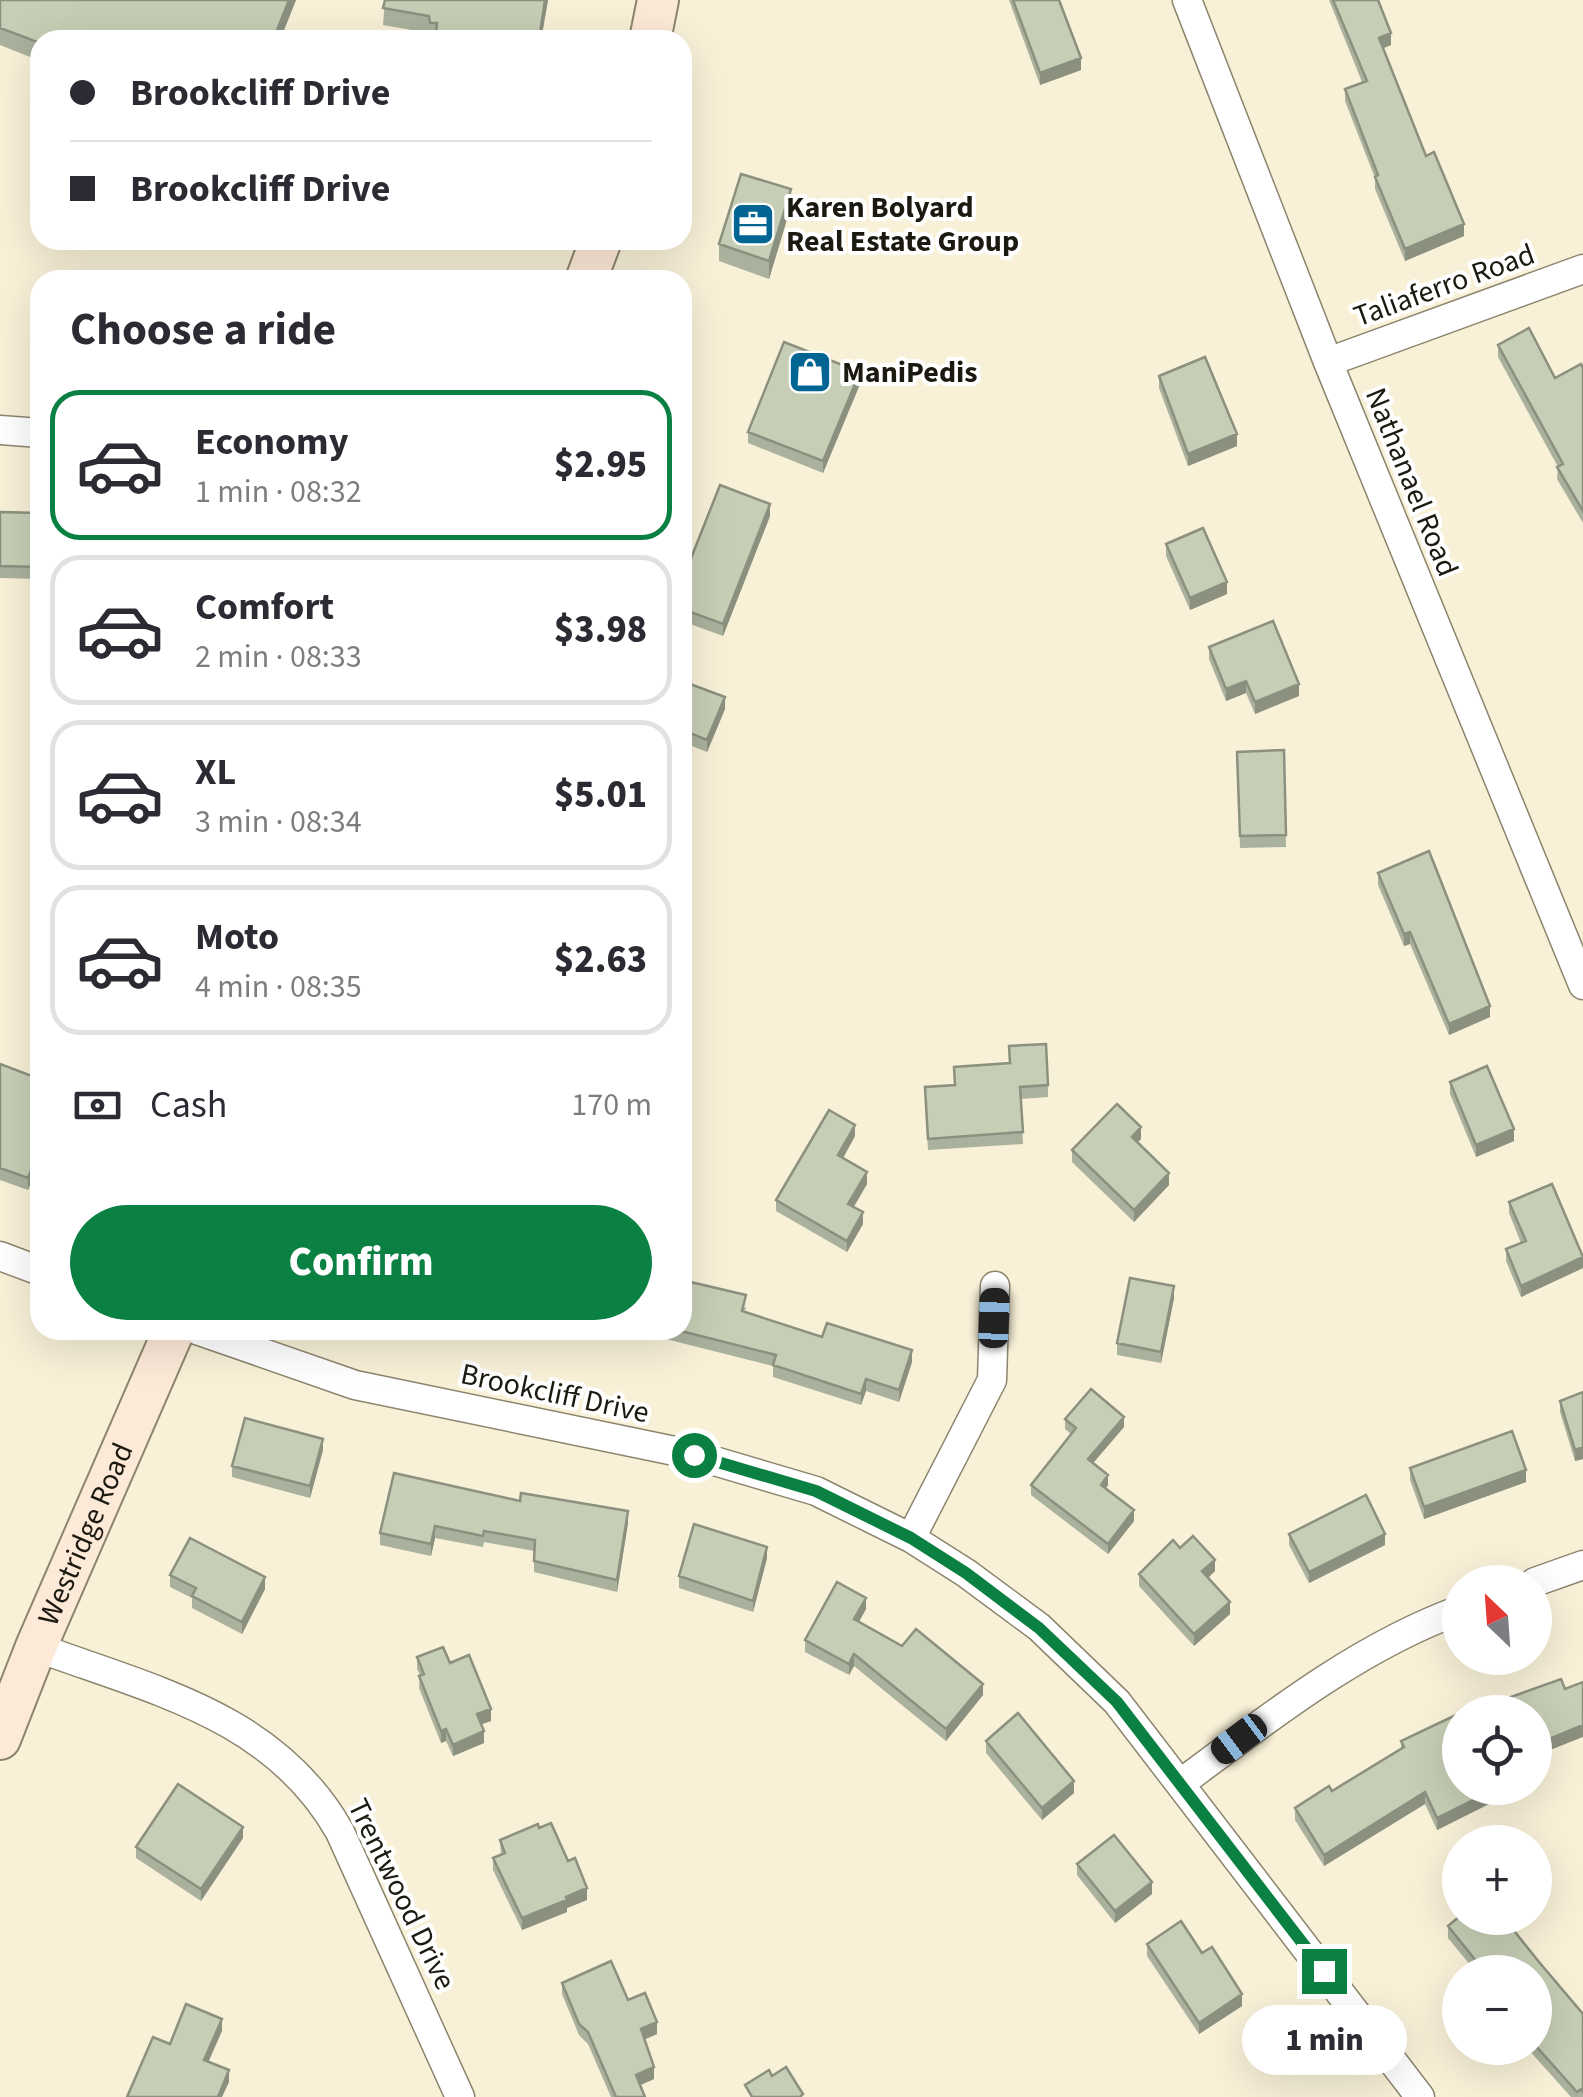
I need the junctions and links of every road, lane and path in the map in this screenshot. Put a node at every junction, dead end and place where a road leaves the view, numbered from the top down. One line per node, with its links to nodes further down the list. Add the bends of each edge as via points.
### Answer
1 (658, 0): 3 (main road)
2 (1187, 0): 5 (street, Nathanael Road)
3 (652, 30)
4 (1583, 269): 5 (street, Taliaferro Road)
5 (1328, 362): 8 (street, Nathanael Road)
6 (0, 430): 7 (street)
7 (30, 432)
8 (1580, 971)
9 (0, 1256): 10 (street)
10 (30, 1268)
11 (995, 1286): 14 (street, via 992,1380)
12 (170, 1340): 18 (main road, Westridge Road)
13 (226, 1340): 14 (street, Brookcliff Drive, via 355,1384 694,1455 816,1491)
14 (911, 1538): 20 (street, Brookcliff Drive, via 1039,1628 1117,1702)
15 (1583, 1565): 16 (street)
16 (1552, 1576)
17 (1442, 1619): 20 (street, via 1372,1652)
18 (36, 1647): 19 (main road, Westridge Road); 21 (street, Trentwood Drive, via 193,1704 257,1738 291,1766 340,1832)
19 (0, 1739)
20 (1180, 1782): 22 (street, Brookcliff Drive)
21 (460, 2097)
22 (1420, 2097)

